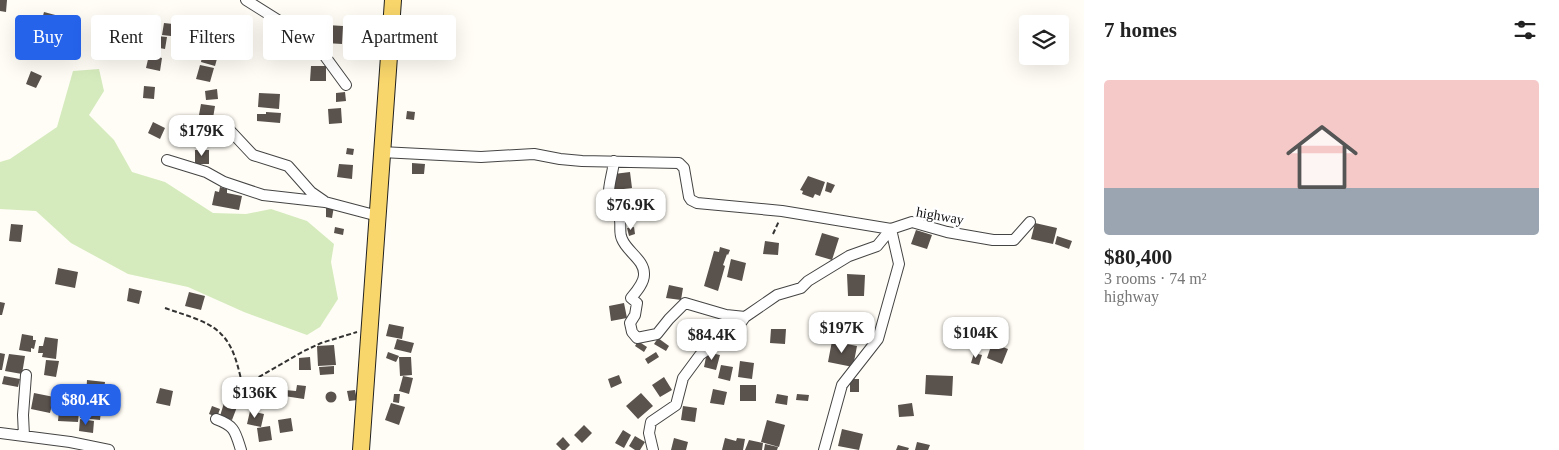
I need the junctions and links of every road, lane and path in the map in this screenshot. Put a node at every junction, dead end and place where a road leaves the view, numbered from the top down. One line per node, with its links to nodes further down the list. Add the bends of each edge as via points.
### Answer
1 (246, 0): 3 (street)
2 (392, 0): 6 (main road)
3 (259, 4): 4 (street, via 316,44)
4 (346, 85)
5 (222, 122): 9 (street, via 253,155 288,166 311,192)
6 (381, 152): 8 (street, via 481,157 534,154 560,159); 11 (main road)
7 (166, 160): 9 (street, via 263,195)
8 (614, 161): 10 (street, via 679,163 684,168 689,197 697,203); 16 (street, via 610,200 620,220 622,240 642,264 644,276 631,298 636,303 630,323 636,338 657,334 685,303)
9 (325, 202): 11 (street)
10 (782, 211): 13 (street); 14 (path)
11 (378, 216): 17 (main road)
12 (1030, 222): 13 (street, highway, via 1014,240 947,232 912,222)
13 (891, 229): 16 (street, via 877,246 849,256 801,288 777,295); 26 (street, via 899,264 878,338 842,385)
14 (773, 234)
15 (165, 308): 17 (path, via 214,327 222,334 236,359 242,383 248,384 321,343)
16 (745, 317): 25 (street, via 736,328 700,355 683,378 676,405 650,422)
17 (370, 328): 24 (main road)
18 (26, 375): 21 (street)
19 (216, 419): 23 (street, via 230,424)
20 (0, 433): 21 (street)
21 (24, 436): 22 (street)
22 (109, 450)
23 (241, 450)
24 (361, 450)
25 (653, 450)
26 (824, 450)

